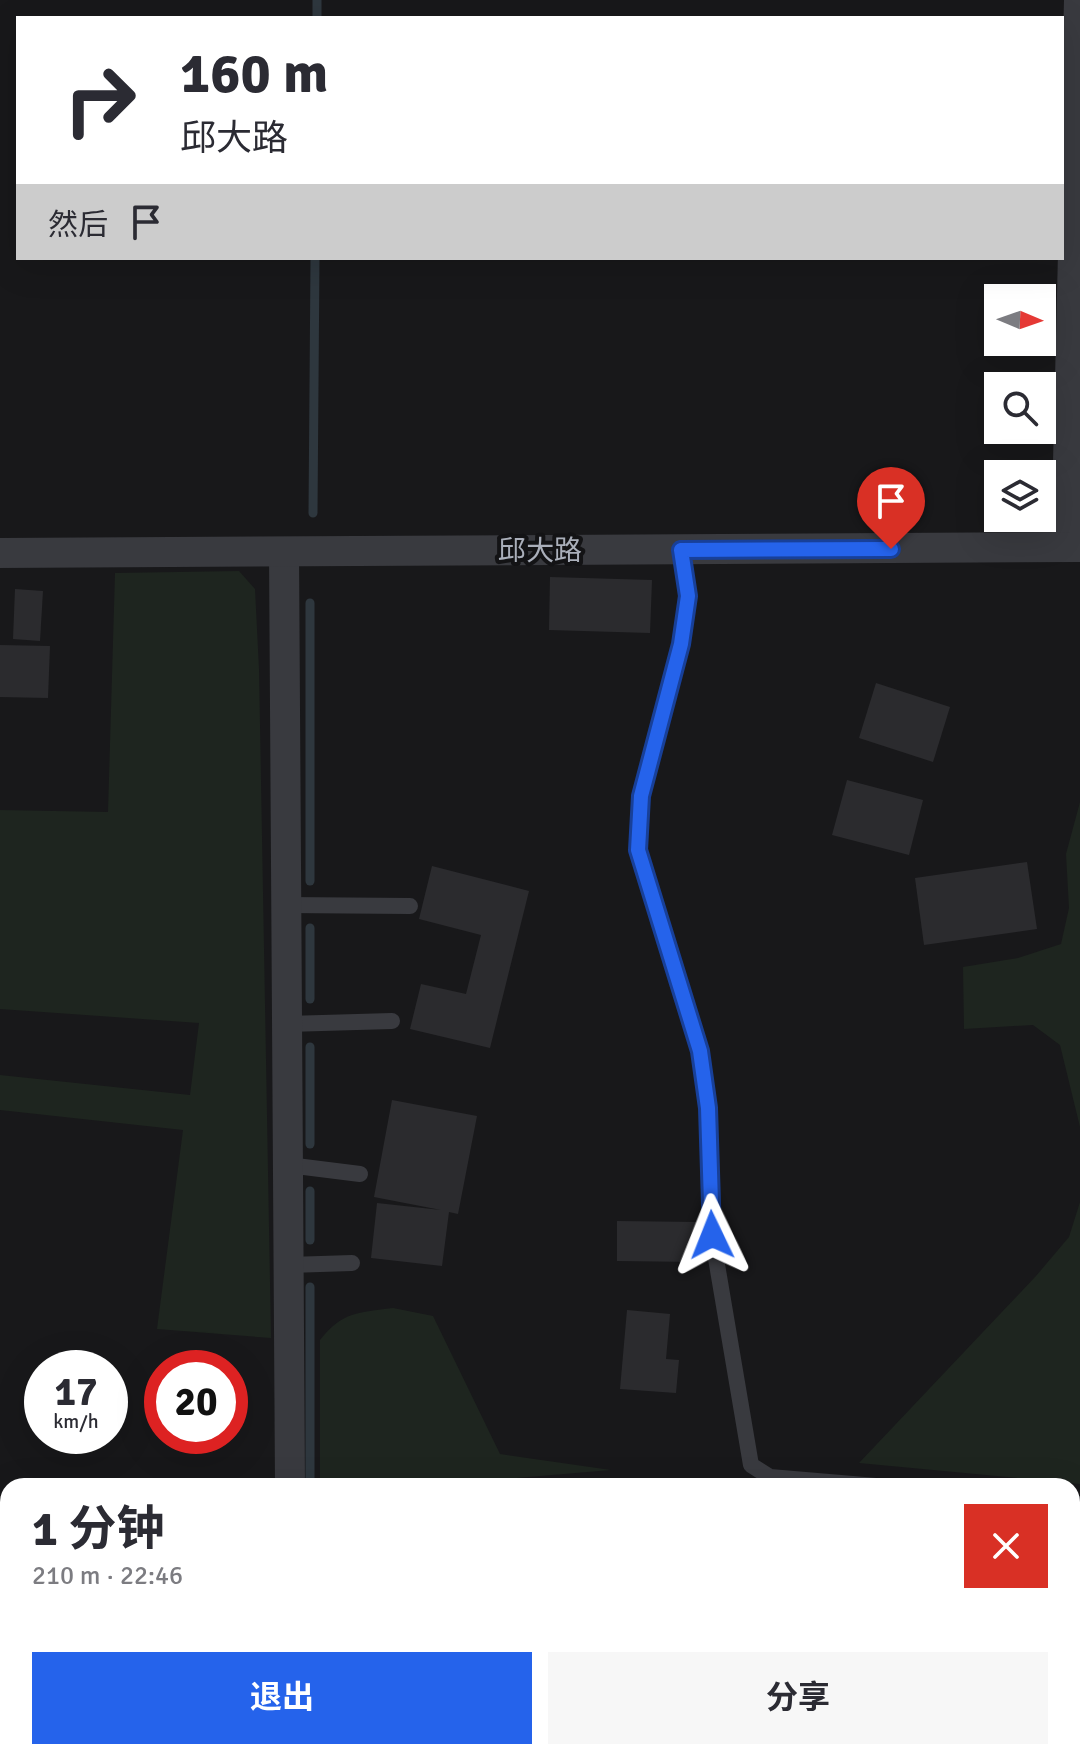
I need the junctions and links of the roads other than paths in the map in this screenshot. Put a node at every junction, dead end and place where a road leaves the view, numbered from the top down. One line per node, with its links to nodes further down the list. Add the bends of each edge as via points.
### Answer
1 (1079, 0): 2 (street)
2 (1073, 547): 3 (street, 邱大路)
3 (681, 550): 4 (street, 邱大路); 15 (lane, via 688,596 681,644 641,796 638,850 700,1051 708,1108 712,1235 751,1465)
4 (284, 552): 5 (street, 邱大路); 6 (street)
5 (0, 553)
6 (286, 905): 7 (lane); 9 (street)
7 (410, 906)
8 (392, 1021): 9 (lane)
9 (287, 1024): 10 (street)
10 (288, 1165): 11 (lane); 13 (street)
11 (360, 1174)
12 (352, 1263): 13 (lane)
13 (289, 1265): 14 (street)
14 (290, 1478)
15 (780, 1478)

